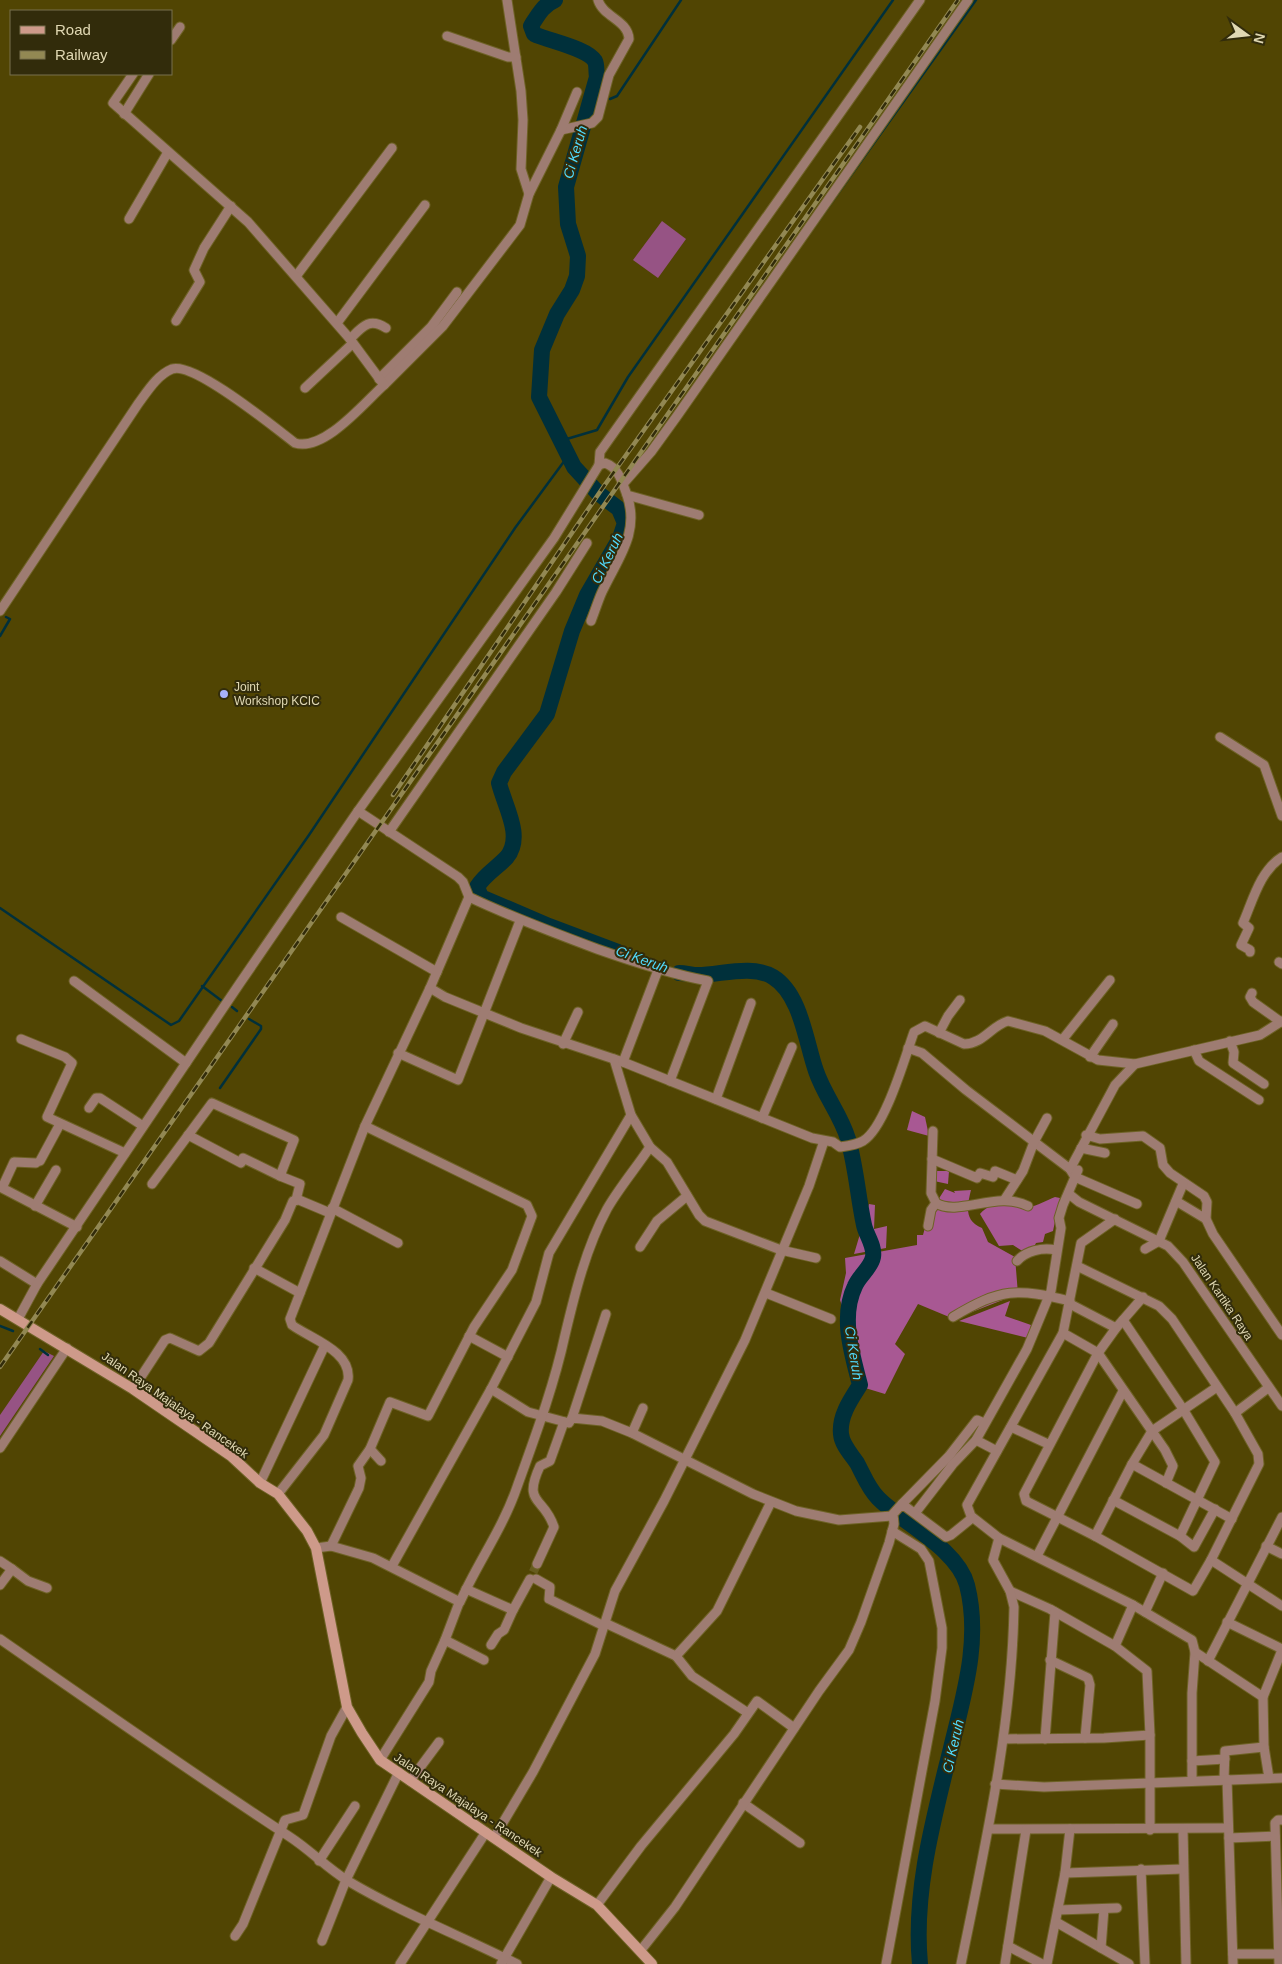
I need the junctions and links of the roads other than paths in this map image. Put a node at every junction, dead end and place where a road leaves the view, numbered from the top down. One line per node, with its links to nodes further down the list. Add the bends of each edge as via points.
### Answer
1 (507, 0): 8 (street)
2 (598, 0): 13 (street, via 601,8 626,29 629,39 609,75 600,114 592,123)
3 (920, 0): 28 (street, via 600,452)
4 (968, 0): 29 (street, via 672,423)
5 (180, 27): 7 (street)
6 (447, 36): 8 (street)
7 (172, 39)
8 (512, 57): 16 (street, via 523,120 521,169)
9 (132, 75): 12 (street, via 113,103)
10 (149, 75): 12 (street)
11 (577, 92): 13 (street)
12 (124, 114): 15 (street)
13 (561, 130): 16 (street)
14 (392, 148): 20 (street)
15 (168, 152): 18 (street); 19 (street)
16 (528, 194): 26 (street, via 520,225 469,295 443,326)
17 (425, 205): 23 (street)
18 (231, 206): 20 (street); 22 (street, via 198,258 194,270 200,282)
19 (129, 219)
20 (297, 275): 23 (street)
21 (457, 292): 26 (street, via 431,327)
22 (176, 321)
23 (336, 323): 25 (street)
24 (386, 328): 25 (street, via 370,323)
25 (351, 342): 26 (street); 27 (street)
26 (381, 382): 33 (street, via 329,435 304,446 295,443 197,373 174,368 165,373 138,404)
27 (305, 388)
28 (599, 465): 29 (street, via 609,465); 36 (street, via 554,538)
29 (623, 484): 30 (street)
30 (627, 495): 31 (street); 34 (street, via 632,525)
31 (699, 515)
32 (587, 543): 38 (street)
33 (0, 611)
34 (592, 621)
35 (1220, 737): 37 (street, via 1264,766)
36 (358, 811): 38 (street); 68 (street)
37 (1282, 816)
38 (389, 832): 40 (street, via 458,877)
39 (1282, 857): 43 (street, via 1265,873 1243,923 1249,928 1241,945)
40 (469, 897): 42 (street); 45 (street)
41 (341, 916): 45 (street)
42 (520, 921): 44 (street); 52 (street)
43 (1250, 952)
44 (658, 970): 67 (street); 70 (street, via 708,981)
45 (437, 972): 48 (street)
46 (1110, 980): 58 (street)
47 (74, 981): 68 (street)
48 (430, 988): 52 (street); 63 (street)
49 (1252, 993): 54 (street, via 1253,1002)
50 (960, 1000): 56 (street)
51 (751, 1003): 72 (street)
52 (484, 1011): 59 (street); 63 (street, via 458,1080)
53 (578, 1012): 59 (street)
54 (1282, 1022): 60 (street)
55 (1113, 1024): 65 (street)
56 (939, 1033): 58 (street, via 970,1044 1008,1021); 62 (street, via 920,1027 914,1032)
57 (21, 1039): 78 (street, via 71,1061 47,1114)
58 (1063, 1039): 65 (street)
59 (563, 1044): 66 (street)
60 (1232, 1046): 64 (street); 71 (street, via 1233,1063)
61 (792, 1047): 76 (street)
62 (908, 1048): 84 (street, via 898,1079 873,1132 863,1141 840,1148 833,1142); 85 (street, via 922,1053)
63 (398, 1053): 80 (street)
64 (1195, 1054): 69 (street); 73 (street)
65 (1090, 1057): 69 (street, via 1116,1064)
66 (614, 1059): 67 (street); 75 (street)
67 (623, 1062): 70 (street)
68 (186, 1063): 79 (street)
69 (1135, 1064): 83 (street, via 1115,1085)
70 (670, 1081): 72 (street)
71 (1264, 1084)
72 (716, 1099): 76 (street)
73 (1259, 1100)
74 (90, 1108): 79 (street, via 96,1098 100,1098)
75 (631, 1115): 86 (street); 141 (street, via 549,1253 536,1302)
76 (762, 1118): 84 (street)
77 (1047, 1118): 85 (street)
78 (60, 1124): 88 (street); 104 (street, via 38,1162 15,1161 2,1188)
79 (144, 1126): 88 (street)
80 (364, 1126): 106 (street); 137 (street, via 531,1209 531,1219 512,1270)
81 (933, 1131): 90 (street)
82 (188, 1135): 93 (street, via 241,1163 243,1158); 93 (street, via 212,1103 281,1133 294,1140); 95 (street)
83 (1088, 1136): 87 (street); 96 (street, via 1100,1139 1146,1137 1160,1148 1163,1165)
84 (824, 1141): 116 (street, via 809,1186)
85 (1034, 1142): 92 (street); 94 (street)
86 (650, 1147): 98 (street, via 667,1162); 151 (street, via 608,1209 595,1237 569,1310 565,1335)
87 (1084, 1149): 89 (street); 92 (street)
88 (125, 1153): 110 (street)
89 (1105, 1154)
90 (932, 1159): 94 (street, via 977,1178 980,1173 993,1177 995,1171); 102 (street, via 931,1194)
91 (56, 1170): 104 (street)
92 (1074, 1173): 97 (street); 103 (street)
93 (280, 1176): 100 (street, via 300,1184)
94 (1017, 1180): 99 (street)
95 (152, 1184)
96 (1184, 1184): 101 (street); 107 (street, via 1204,1196)
97 (1069, 1194): 108 (street, Jalan Kartika Raya); 114 (street)
98 (687, 1196): 113 (street, via 657,1221); 116 (street, via 705,1221)
99 (1005, 1199): 102 (street, via 953,1207); 105 (street)
100 (296, 1200): 106 (street); 121 (street)
101 (1176, 1201): 107 (street); 111 (street)
102 (936, 1203): 109 (street)
103 (1137, 1204)
104 (35, 1206): 110 (street)
105 (1028, 1206)
106 (331, 1211): 112 (street); 123 (street)
107 (1206, 1219): 136 (street)
108 (1115, 1220): 111 (street, Jalan Kartika Raya); 120 (street, via 1082,1241)
109 (928, 1226)
110 (77, 1228): 122 (street)
111 (1159, 1241): 115 (street); 143 (street, Jalan Kartika Raya, via 1184,1262)
112 (398, 1243)
113 (640, 1247)
114 (1052, 1249): 118 (street, via 1023,1255); 125 (street)
115 (1144, 1249)
116 (781, 1250): 117 (street); 124 (street)
117 (816, 1258)
118 (1017, 1261)
119 (0, 1262): 122 (street)
120 (1077, 1266): 126 (street); 127 (street)
121 (254, 1268): 123 (street); 144 (street, via 209,1343 199,1351 166,1339)
122 (38, 1284): 131 (street)
123 (300, 1293): 138 (street, via 290,1319 292,1325)
124 (766, 1293): 132 (street); 162 (street)
125 (1045, 1295): 127 (street); 130 (street, via 1019,1291 997,1294); 153 (street, via 1027,1348)
126 (1143, 1297): 133 (street); 142 (street, via 1172,1319)
127 (1070, 1303): 134 (street); 135 (street)
128 (0, 1309): 131 (main road, Jalan Raya Majalaya - Rancekek)
129 (606, 1314): 152 (street)
130 (953, 1317)
131 (18, 1319): 139 (main road, Jalan Raya Majalaya - Rancekek)
132 (831, 1319)
133 (1123, 1320): 134 (street); 149 (street)
134 (1116, 1328): 140 (street)
135 (1063, 1333): 140 (street); 154 (street)
136 (1282, 1335)
137 (469, 1336): 141 (street); 160 (street, via 428,1416 390,1402)
138 (326, 1345): 165 (street); 167 (street, via 347,1366 348,1380 324,1435)
139 (67, 1348): 144 (main road, Jalan Raya Majalaya - Rancekek); 159 (street)
140 (1098, 1353): 146 (street); 158 (street)
141 (508, 1356): 145 (street)
142 (1217, 1387): 149 (street); 150 (street)
143 (1268, 1388): 147 (street, Jalan Kartika Raya); 150 (street)
144 (133, 1389): 165 (main road, Jalan Raya Majalaya - Rancekek, via 231,1456)
145 (491, 1389): 151 (street, via 528,1412); 191 (street)
146 (1123, 1391): 155 (street); 175 (street)
147 (1282, 1406)
148 (643, 1408): 156 (street)
149 (1183, 1409): 155 (street); 169 (street, via 1215,1462)
150 (1235, 1413): 178 (street, via 1260,1459)
151 (541, 1416): 152 (street); 197 (street, via 497,1536)
152 (568, 1420): 156 (street, via 602,1421); 190 (street, via 550,1461 540,1466 531,1491 554,1527)
153 (981, 1422): 157 (street); 171 (street)
154 (1010, 1428): 158 (street); 161 (street)
155 (1152, 1431): 164 (street); 166 (street, via 1171,1460 1172,1471)
156 (632, 1432): 162 (street)
157 (976, 1440): 161 (street); 173 (street)
158 (1048, 1444): 175 (street, via 1023,1499)
159 (0, 1448)
160 (370, 1450): 163 (street); 183 (street, via 358,1466 359,1488)
161 (997, 1451): 177 (street, via 967,1505)
162 (686, 1459): 170 (street); 206 (street, via 615,1592)
163 (381, 1461)
164 (1132, 1464): 166 (street); 168 (street)
165 (260, 1482): 167 (main road, Jalan Raya Majalaya - Rancekek)
166 (1166, 1483): 169 (street)
167 (278, 1494): 185 (main road, Jalan Raya Majalaya - Rancekek)
168 (1113, 1500): 180 (street); 181 (street)
169 (1198, 1500): 172 (street); 181 (street)
170 (769, 1505): 174 (street, via 839,1520); 213 (street, via 718,1611)
171 (902, 1505): 173 (street); 174 (street)
172 (1215, 1509): 178 (street); 181 (street, via 1194,1547)
173 (916, 1512): 177 (street, via 946,1537)
174 (892, 1515): 179 (street)
175 (1058, 1517): 180 (street); 187 (street)
176 (1282, 1517): 184 (street)
177 (972, 1518): 182 (street)
178 (1232, 1519): 188 (street)
179 (892, 1531): 220 (street, via 849,1650); 276 (street, via 922,1549 929,1561 942,1628 942,1648)
180 (1095, 1536): 193 (street)
181 (1180, 1536)
182 (1000, 1538): 187 (street); 198 (street, via 993,1560)
183 (331, 1546): 185 (street); 191 (street)
184 (1266, 1546): 186 (street); 194 (street)
185 (316, 1548): 218 (main road, Jalan Raya Majalaya - Rancekek)
186 (1282, 1554)
187 (1037, 1556): 200 (street)
188 (1211, 1560): 193 (street, via 1193,1591); 194 (street)
189 (0, 1561): 192 (street)
190 (537, 1564)
191 (392, 1566): 199 (street)
192 (12, 1569): 195 (street); 196 (street, via 28,1581)
193 (1163, 1573): 204 (street)
194 (1248, 1584): 201 (street); 205 (street)
195 (0, 1586)
196 (47, 1588)
197 (466, 1589): 199 (street); 202 (street)
198 (1010, 1591): 203 (street); 223 (street, via 1014,1620)
199 (459, 1603): 208 (street)
200 (1133, 1605): 204 (street); 210 (street)
201 (1282, 1606)
202 (513, 1610): 206 (street, via 533,1579 550,1587 549,1599); 209 (street, via 504,1630)
203 (1055, 1612): 210 (street); 215 (street)
204 (1145, 1612): 212 (street, via 1192,1640)
205 (1227, 1622): 211 (street); 216 (street)
206 (604, 1625): 213 (street); 248 (street, via 595,1654 550,1740)
207 (0, 1639): 247 (street, via 176,1763)
208 (445, 1640): 214 (street); 228 (street, via 429,1682)
209 (491, 1646)
210 (1115, 1646): 221 (street, via 1147,1671)
211 (1282, 1650): 217 (street)
212 (1195, 1652): 216 (street); 229 (street)
213 (676, 1656): 219 (street, via 692,1676)
214 (484, 1660)
215 (1050, 1660): 222 (street, via 1088,1678); 224 (street)
216 (1208, 1660): 217 (street)
217 (1263, 1697): 226 (street)
218 (347, 1707): 228 (main road, Jalan Raya Majalaya - Rancekek); 247 (street, via 331,1736 304,1814 285,1820)
219 (748, 1714): 220 (street, via 757,1701); 258 (street)
220 (794, 1728): 238 (street)
221 (1150, 1735): 222 (street); 236 (street)
222 (1085, 1738): 224 (street)
223 (1004, 1739): 224 (street); 237 (street)
224 (1045, 1739)
225 (439, 1742): 235 (street)
226 (1264, 1747): 227 (street, via 1226,1750); 231 (street)
227 (1225, 1759): 229 (street); 233 (street)
228 (380, 1760): 230 (main road, Jalan Raya Majalaya - Rancekek)
229 (1192, 1761): 234 (street)
230 (399, 1772): 235 (main road, Jalan Raya Majalaya - Rancekek); 257 (street)
231 (1269, 1778): 232 (street); 233 (street)
232 (1282, 1778)
233 (1226, 1779): 234 (street); 241 (street)
234 (1192, 1780): 236 (street)
235 (410, 1781): 248 (main road, Jalan Raya Majalaya - Rancekek)
236 (1150, 1783): 237 (street, via 1044,1787); 246 (street)
237 (995, 1784): 242 (street)
238 (743, 1803): 251 (street); 269 (street, via 675,1908)
239 (355, 1806): 252 (street)
240 (1282, 1820): 249 (street, via 1276,1821)
241 (1228, 1828): 244 (street); 250 (street)
242 (989, 1829): 245 (street); 277 (street)
243 (1070, 1829): 245 (street); 246 (street); 255 (street)
244 (1183, 1829): 246 (street); 254 (street)
245 (1026, 1830): 267 (street)
246 (1150, 1830)
247 (281, 1831): 252 (street); 265 (street, via 243,1924)
248 (490, 1834): 256 (main road, Jalan Raya Majalaya - Rancekek); 262 (street)
249 (1275, 1836): 250 (street); 264 (street)
250 (1229, 1838): 270 (street)
251 (800, 1843)
252 (319, 1861): 257 (street)
253 (1141, 1869): 254 (street); 255 (street); 282 (street)
254 (1183, 1869): 283 (street)
255 (1065, 1873): 261 (street)
256 (551, 1877): 258 (main road, Jalan Raya Majalaya - Rancekek); 272 (street)
257 (346, 1880): 262 (street); 266 (street)
258 (597, 1905): 269 (main road, Jalan Raya Majalaya - Rancekek)
259 (1117, 1908): 260 (street)
260 (1104, 1909): 261 (street); 268 (street)
261 (1058, 1910): 263 (street)
262 (426, 1922): 272 (street, via 472,1941); 273 (street)
263 (1056, 1922): 268 (street); 280 (street)
264 (1279, 1932): 271 (street)
265 (235, 1936)
266 (322, 1941)
267 (1008, 1946): 278 (street); 279 (street)
268 (1101, 1948): 281 (street)
269 (641, 1950): 275 (main road, Jalan Raya Majalaya - Rancekek)
270 (1233, 1954): 271 (street); 284 (street)
271 (1278, 1954): 285 (street)
272 (503, 1961): 274 (street)
273 (400, 1964)
274 (517, 1964)
275 (652, 1964)
276 (886, 1964)
277 (962, 1964)
278 (1005, 1964)
279 (1042, 1964)
280 (1047, 1964)
281 (1129, 1964)
282 (1145, 1964)
283 (1186, 1964)
284 (1233, 1964)
285 (1279, 1964)

